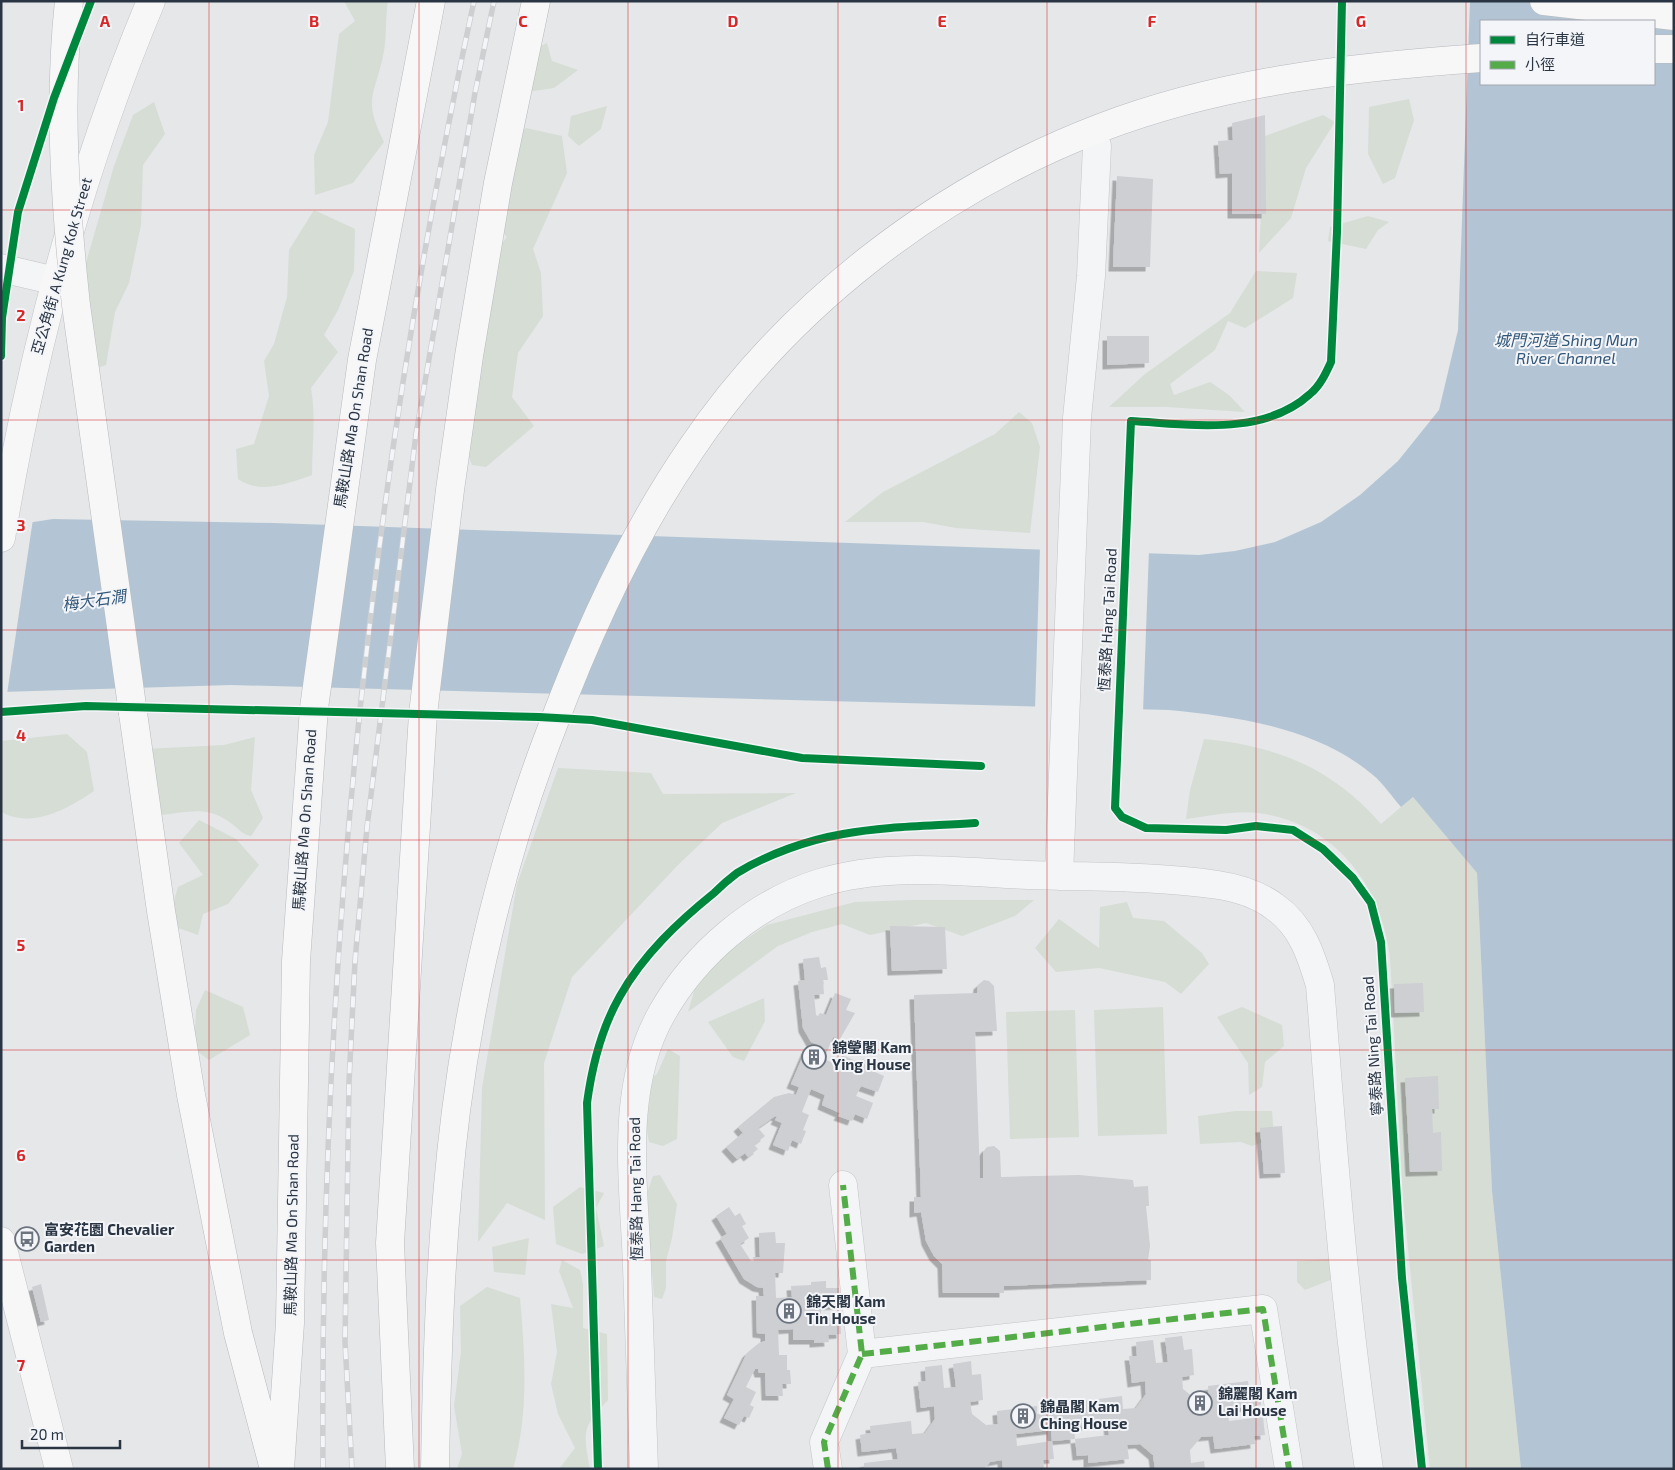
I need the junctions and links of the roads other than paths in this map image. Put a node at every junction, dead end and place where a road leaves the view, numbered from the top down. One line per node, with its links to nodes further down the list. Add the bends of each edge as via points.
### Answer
1 (69, 1): 19 (main road, bridge, via 62,119 77,314 161,911 191,1095 232,1301)
2 (151, 1): 12 (main road, 亞公角街 A Kung Kok Street, via 102,134)
3 (431, 1): 20 (main road, 馬鞍山路 Ma On Shan Road, via 362,360 310,746 294,1012 290,1323)
4 (536, 1): 21 (main road, via 498,182 450,490 421,752 390,1243)
5 (1544, 1): 6 (main road)
6 (1674, 16)
7 (1655, 49): 8 (main road)
8 (1674, 49)
9 (1480, 58): 22 (main road, via 1376,66 1291,78 1183,101 1066,142 984,184 899,238 840,284 762,360 722,407 678,468 632,545 583,648 523,808 496,899 469,1027 452,1141 438,1335)
10 (1097, 146): 14 (street, via 1091,276 1077,418)
11 (1, 268): 12 (street)
12 (56, 281): 13 (main road, 亞公角街 A Kung Kok Street, via 23,413)
13 (1, 538)
14 (1059, 876): 23 (street, 恆泰路 Hang Tai Road, via 912,871 863,874 820,883 755,913 722,939 689,974 662,1014 639,1078 634,1107); 26 (street, via 1220,885 1250,893 1275,907 1296,927 1311,953 1320,985 1345,1288)
15 (843, 1185): 17 (street)
16 (1, 1241): 18 (main road)
17 (862, 1354): 24 (street, via 824,1442); 25 (street, via 1263,1309)
18 (58, 1469)
19 (274, 1469)
20 (280, 1469)
21 (400, 1469)
22 (435, 1469)
23 (644, 1469)
24 (828, 1469)
25 (1289, 1469)
26 (1369, 1469)

